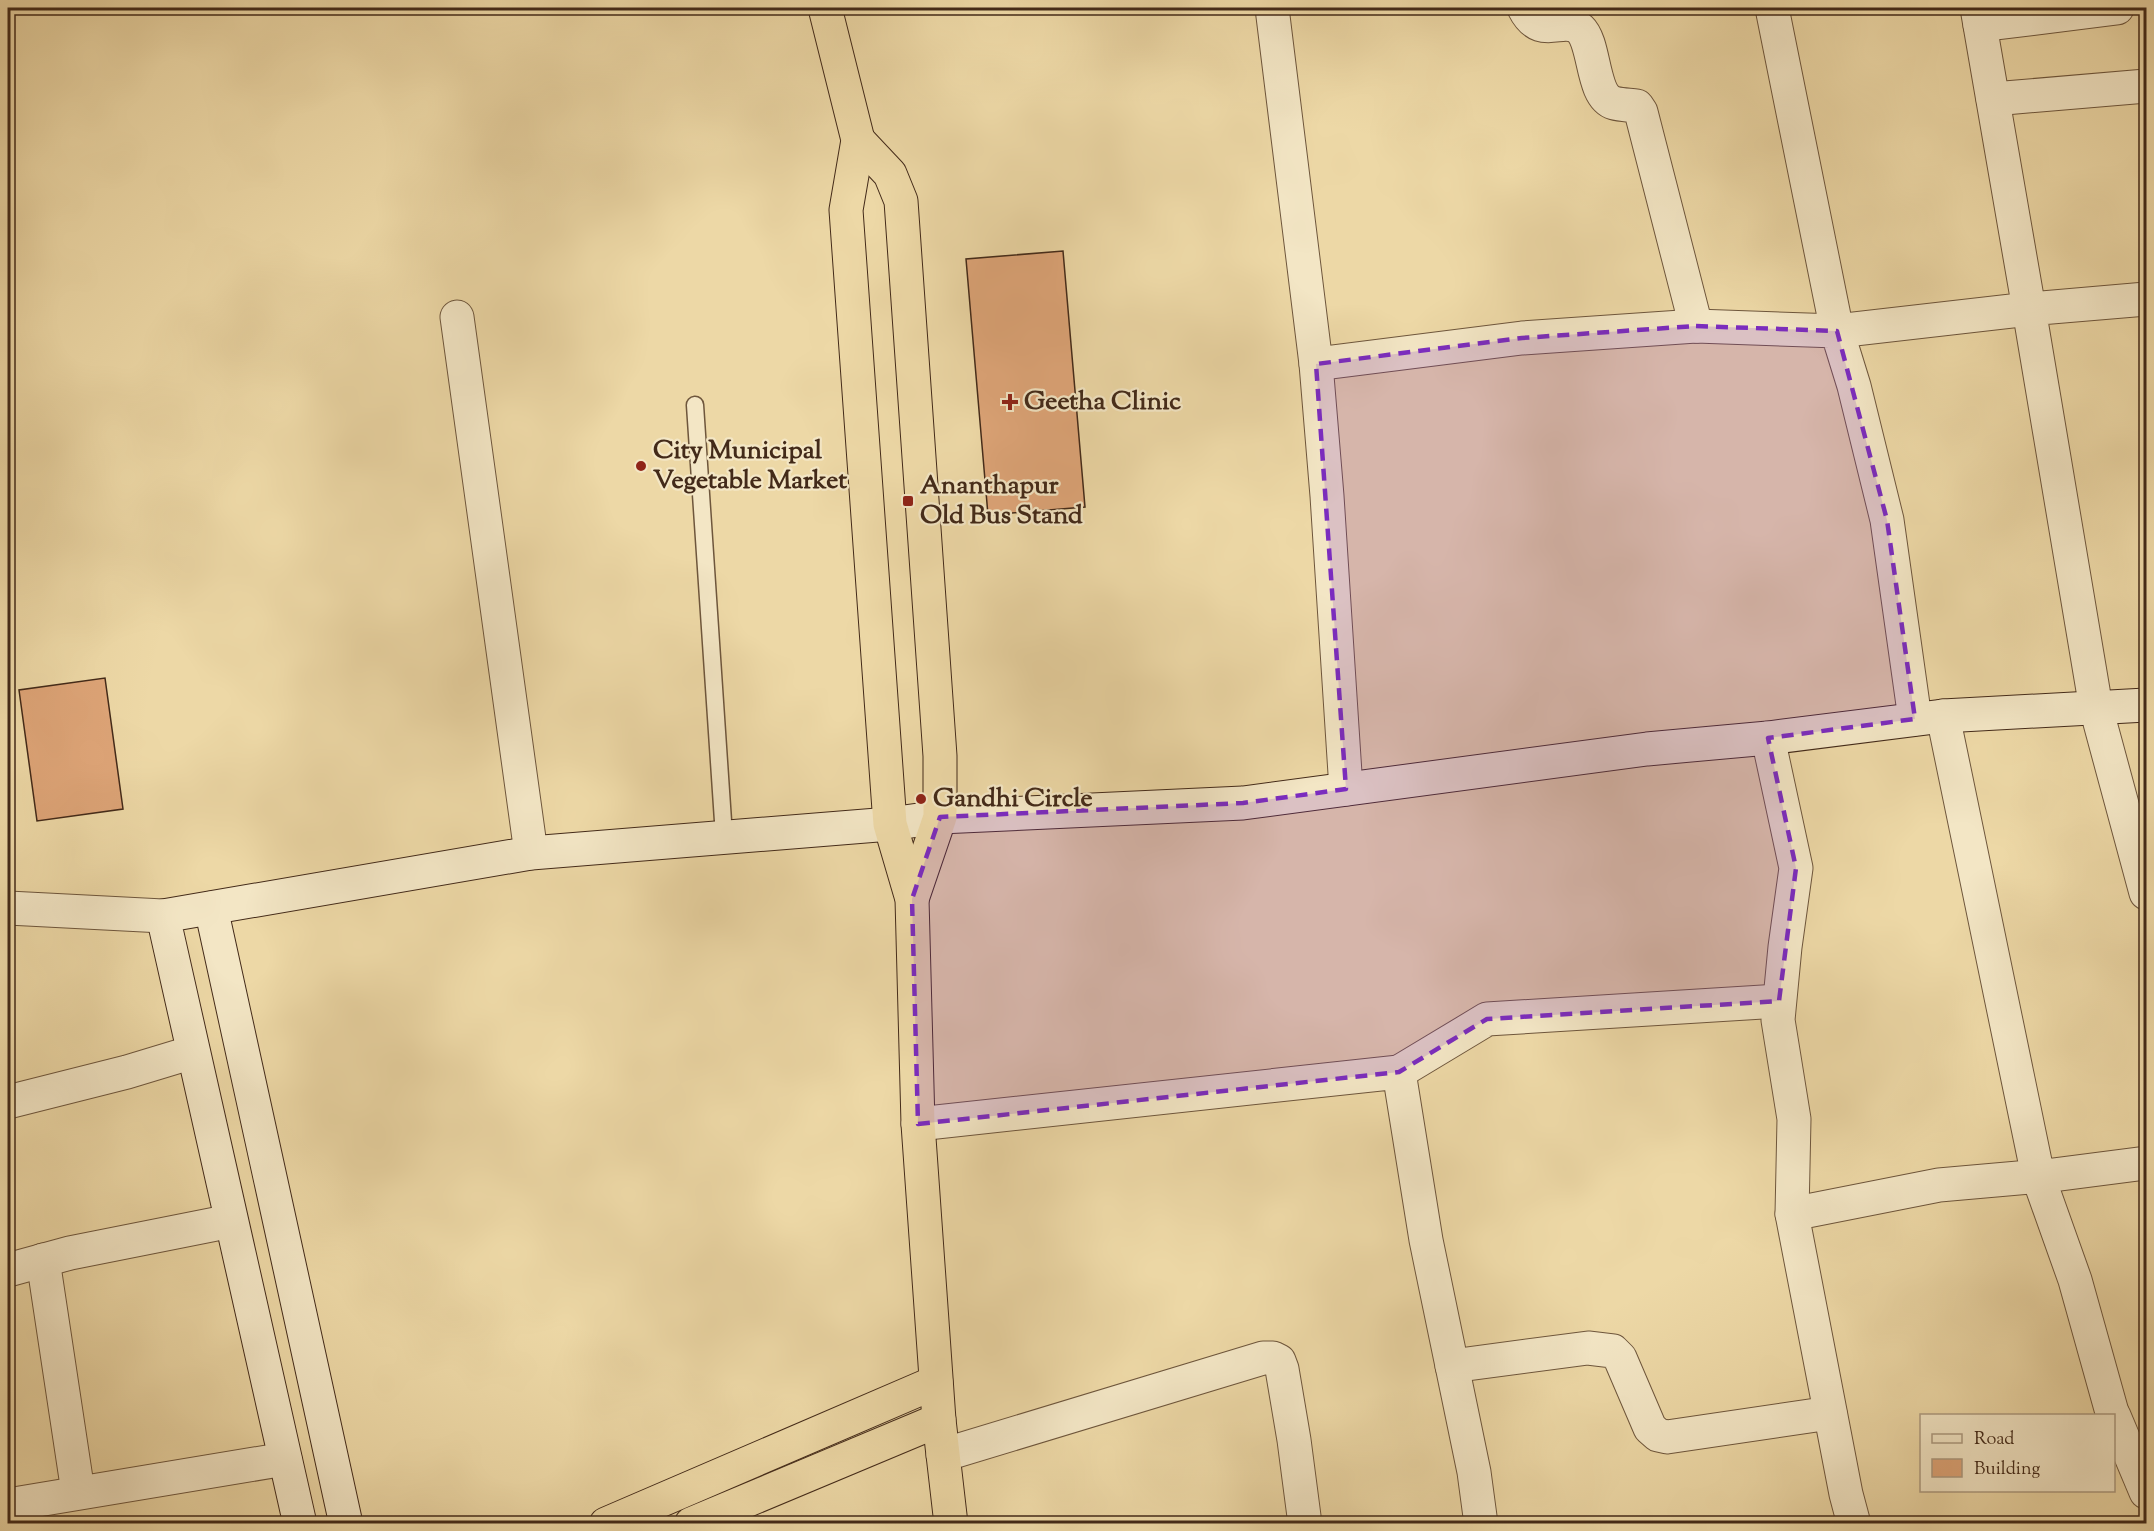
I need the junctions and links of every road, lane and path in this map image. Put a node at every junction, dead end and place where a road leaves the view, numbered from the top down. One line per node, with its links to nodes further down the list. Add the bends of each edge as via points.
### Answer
1 (825, 8): 9 (highway)
2 (1272, 8): 15 (street)
3 (1524, 8): 13 (street, via 1540,26 1578,27 1584,34 1606,98 1613,103 1637,106 1641,112)
4 (1772, 8): 14 (street)
5 (2117, 8): 6 (street)
6 (1978, 16): 8 (street)
7 (2146, 86): 8 (street)
8 (1993, 99): 11 (street)
9 (858, 140): 22 (highway, via 890,174 901,201 940,756); 23 (highway, via 846,210)
10 (2146, 299): 11 (street)
11 (2030, 309): 14 (street); 18 (street)
12 (457, 316): 25 (street)
13 (1696, 326): 14 (street); 15 (street, via 1522,338)
14 (1837, 331): 19 (street, via 1887,520)
15 (1316, 364): 21 (street)
16 (695, 405): 24 (lane)
17 (2146, 705): 18 (street)
18 (2096, 708): 19 (street); 26 (street)
19 (1929, 718): 20 (street); 37 (street)
20 (1768, 738): 21 (street, via 1647,749); 31 (street, via 1796,868)
21 (1346, 789): 22 (street, via 1242,803)
22 (940, 818): 23 (street); 27 (highway)
23 (890, 824): 24 (street); 27 (highway)
24 (724, 836): 25 (street)
25 (531, 853): 29 (street)
26 (2146, 893)
27 (912, 899): 35 (highway)
28 (8, 908): 30 (street)
29 (211, 908): 30 (street); 54 (street)
30 (163, 916): 32 (street)
31 (1779, 1001): 33 (street, via 1487,1019); 38 (street, via 1778,1020 1794,1119)
32 (193, 1052): 34 (street); 39 (street)
33 (1400, 1072): 35 (street); 42 (street, via 1426,1240)
34 (8, 1102)
35 (918, 1124): 43 (highway)
36 (2146, 1163): 37 (street)
37 (2038, 1176): 38 (street, via 1939,1185); 45 (street, via 2075,1280)
38 (1792, 1214): 44 (street)
39 (231, 1221): 40 (street); 49 (street)
40 (44, 1260): 41 (street); 50 (street)
41 (8, 1270)
42 (1452, 1366): 44 (street, via 1588,1348 1612,1351 1620,1358 1650,1428 1667,1437); 59 (street)
43 (936, 1382): 46 (highway); 55 (highway)
44 (1830, 1413): 60 (street)
45 (2112, 1414)
46 (939, 1420): 48 (highway); 56 (highway)
47 (2115, 1421): 51 (street)
48 (943, 1455): 57 (highway); 58 (street, via 1273,1358 1282,1369)
49 (285, 1459): 50 (street); 53 (street)
50 (78, 1492): 52 (street)
51 (2146, 1492)
52 (8, 1505)
53 (300, 1524)
54 (346, 1524)
55 (606, 1524)
56 (691, 1524)
57 (951, 1524)
58 (1305, 1524)
59 (1481, 1524)
60 (1854, 1524)

